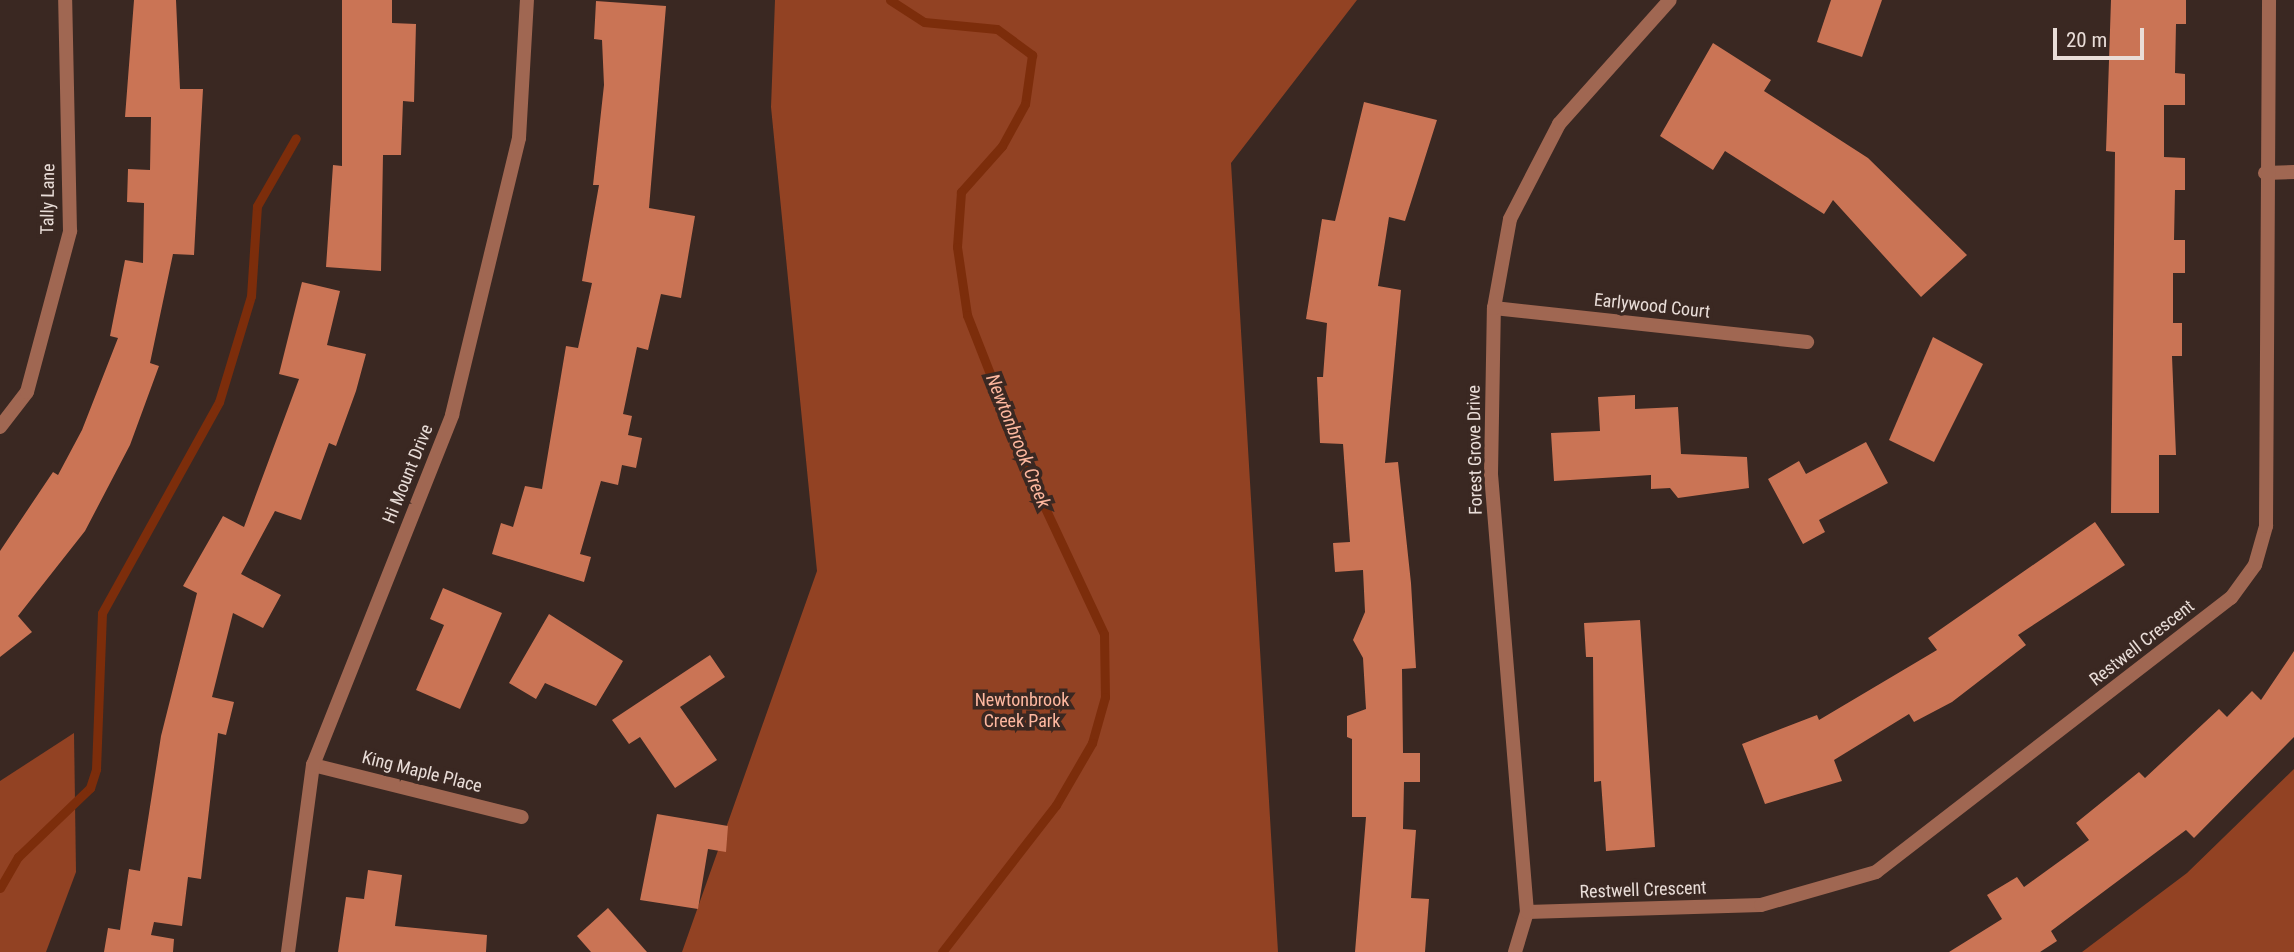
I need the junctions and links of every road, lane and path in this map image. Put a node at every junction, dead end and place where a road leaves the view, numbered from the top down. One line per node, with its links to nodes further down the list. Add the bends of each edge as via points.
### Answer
1 (65, 0): 9 (street, Tally Lane, via 70,231 27,391)
2 (527, 0): 10 (street, Hi Mount Drive, via 519,138 453,415)
3 (1670, 0): 7 (street, Forest Grove Drive, via 1559,124 1510,219)
4 (2269, 0): 6 (street, Restwell Crescent)
5 (2294, 172): 6 (street)
6 (2264, 173): 12 (street, Restwell Crescent, via 2266,526 2255,565 2231,598 1876,872 1761,905)
7 (1494, 308): 8 (street, Earlywood Court); 12 (street, Forest Grove Drive, via 1491,474)
8 (1807, 342)
9 (0, 427)
10 (313, 765): 11 (street, King Maple Place); 13 (street, Hi Mount Drive)
11 (522, 817)
12 (1527, 912): 14 (street, Forest Grove Drive)
13 (288, 952)
14 (1515, 952)

